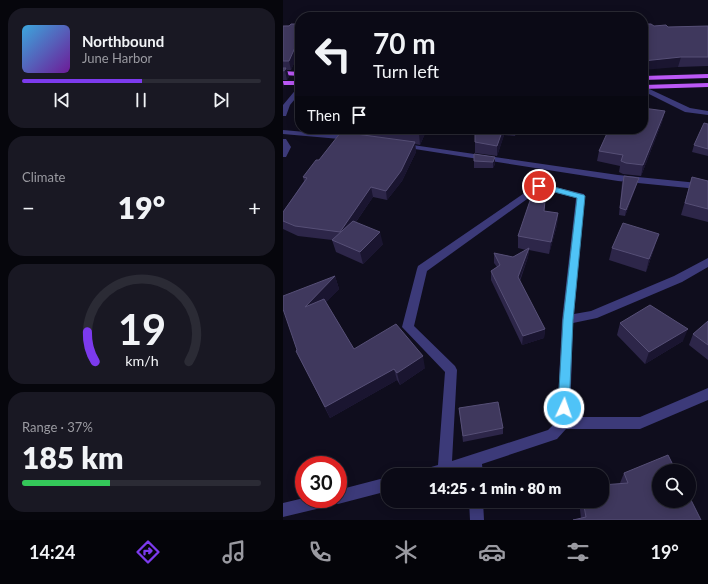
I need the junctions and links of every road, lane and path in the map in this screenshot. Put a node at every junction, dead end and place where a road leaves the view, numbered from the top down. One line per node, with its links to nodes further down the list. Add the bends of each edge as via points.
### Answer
1 (283, 74): 2 (main road)
2 (295, 74)
3 (708, 76): 4 (main road)
4 (648, 78)
5 (283, 83): 6 (main road)
6 (295, 83)
7 (708, 85): 8 (main road)
8 (648, 88)
9 (648, 90): 11 (street, via 688,110)
10 (295, 95): 12 (street)
11 (708, 113)
12 (283, 114)
13 (283, 132): 14 (street)
14 (295, 133)
15 (304, 134): 16 (street)
16 (356, 139)
17 (283, 141): 19 (street, via 287,147)
18 (396, 144): 20 (street, via 618,178)
19 (283, 155)
20 (708, 187)
21 (708, 262): 22 (street, via 678,279 593,315)
22 (568, 320): 24 (street); 26 (street, via 581,196 539,186 422,269 408,327 451,370)
23 (708, 394): 24 (street, via 640,423)
24 (563, 423): 25 (street, via 552,435)
25 (475, 461): 27 (street); 28 (street)
26 (445, 468)
27 (452, 468)
28 (476, 468)
29 (381, 486): 30 (street)
30 (347, 495)
31 (295, 507): 33 (street)
32 (476, 508): 34 (street)
33 (283, 510)
34 (477, 520)

